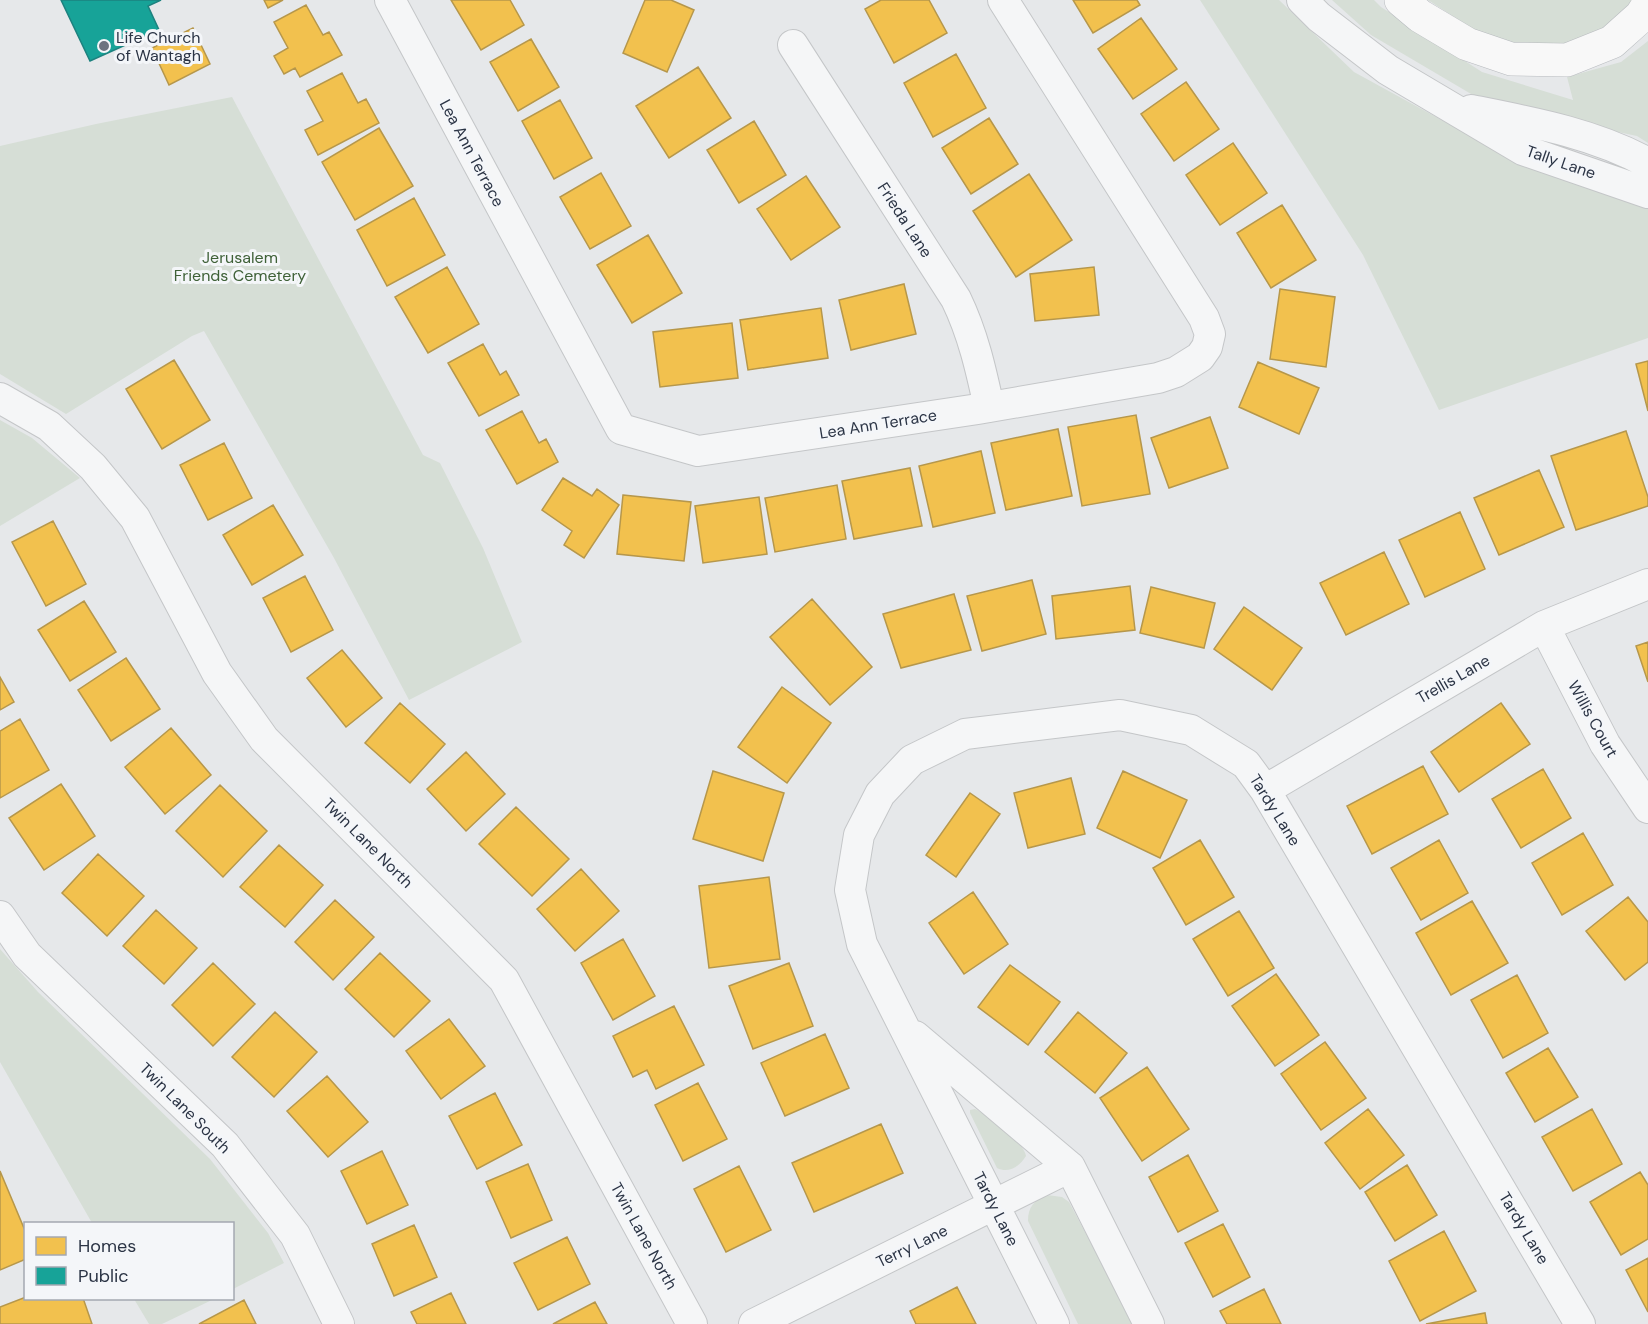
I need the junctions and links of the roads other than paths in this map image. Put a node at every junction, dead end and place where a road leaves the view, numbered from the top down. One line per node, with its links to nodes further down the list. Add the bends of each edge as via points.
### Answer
1 (390, 0): 11 (street, Lea Ann Terrace, via 621,429 698,451)
2 (1003, 0): 11 (street, Lea Ann Terrace, via 1204,318 1210,334 1200,357 1158,378)
3 (1302, 0): 7 (street, Tally Lane, via 1388,70)
4 (1401, 0): 5 (highway, via 1467,44 1511,59 1567,60 1612,42)
5 (1648, 5)
6 (793, 45): 11 (street, Frieda Lane, via 956,299 976,346)
7 (1447, 105): 8 (street, Tally Lane, via 1578,134); 9 (street, Tally Lane, via 1523,150)
8 (1648, 163)
9 (1648, 192)
10 (0, 398): 21 (street, Twin Lane North, via 49,426 93,467 135,518 217,673 264,739 504,980)
11 (989, 407)
12 (1648, 584): 13 (street, Trellis Lane)
13 (1544, 626): 14 (street, Trellis Lane); 15 (street, Willis Court, via 1605,744)
14 (1265, 790): 17 (street, Tardy Lane, via 1246,764 1191,730 1120,715 964,735 912,760 880,794 859,836 850,890 862,944); 25 (street, Tardy Lane)
15 (1648, 808)
16 (0, 916): 20 (street, Twin Lane South, via 27,955 225,1145 295,1235)
17 (906, 1028): 18 (street, Tardy Lane); 19 (street, Tardy Lane)
18 (1070, 1167): 19 (street, Terry Lane); 24 (street, Tardy Lane)
19 (993, 1205): 22 (street, Terry Lane); 23 (street, Tardy Lane)
20 (339, 1324)
21 (692, 1324)
22 (754, 1324)
23 (1054, 1324)
24 (1149, 1324)
25 (1580, 1324)

